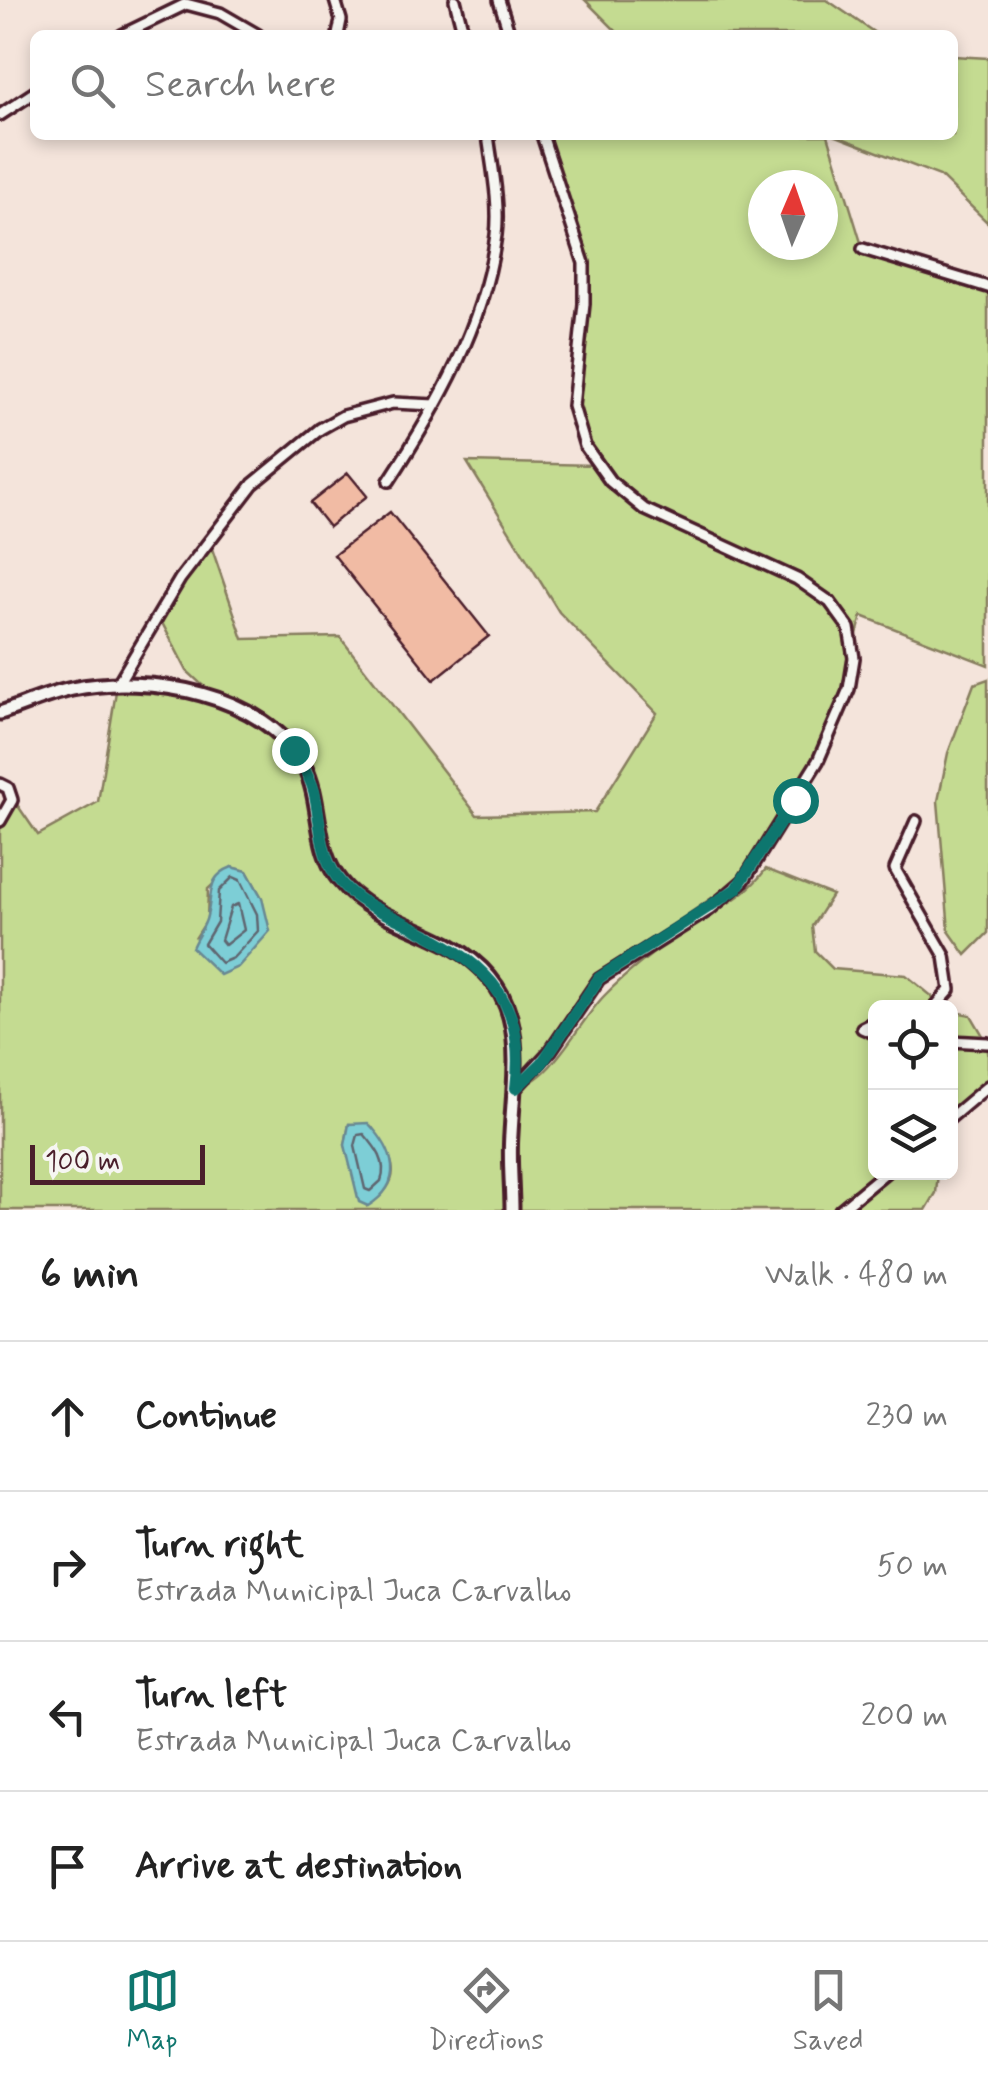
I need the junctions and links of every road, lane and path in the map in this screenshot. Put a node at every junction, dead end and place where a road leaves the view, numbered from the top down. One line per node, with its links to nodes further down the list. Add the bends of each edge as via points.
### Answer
1 (335, 0): 6 (street)
2 (455, 0): 7 (street)
3 (500, 0): 8 (street)
4 (132, 30): 5 (street, via 186,4)
5 (249, 30)
6 (339, 30)
7 (463, 30)
8 (509, 30)
9 (30, 95): 10 (street)
10 (0, 115)
11 (488, 140): 15 (street, via 496,232 472,327)
12 (544, 140): 26 (street, via 584,263 572,406 596,464 644,509 798,579 830,602 848,628 854,658 849,689 823,750 744,880 599,978 542,1063)
13 (863, 249): 14 (street)
14 (988, 287)
15 (435, 404): 16 (street); 17 (street, via 393,403 343,416 253,484 180,579)
16 (389, 481)
17 (117, 684): 18 (street, via 70,689); 26 (street, via 214,696 274,730 294,750 313,789 323,850 344,887 455,948 504,997 517,1045)
18 (0, 713)
19 (0, 784): 20 (street, via 12,800)
20 (0, 821)
21 (916, 821): 22 (street, via 895,869 950,970 950,990)
22 (941, 1000)
23 (958, 1041): 24 (street)
24 (988, 1043)
25 (988, 1086): 27 (street)
26 (516, 1088): 29 (street)
27 (958, 1111)
28 (876, 1180): 30 (street)
29 (512, 1210)
30 (840, 1210)

